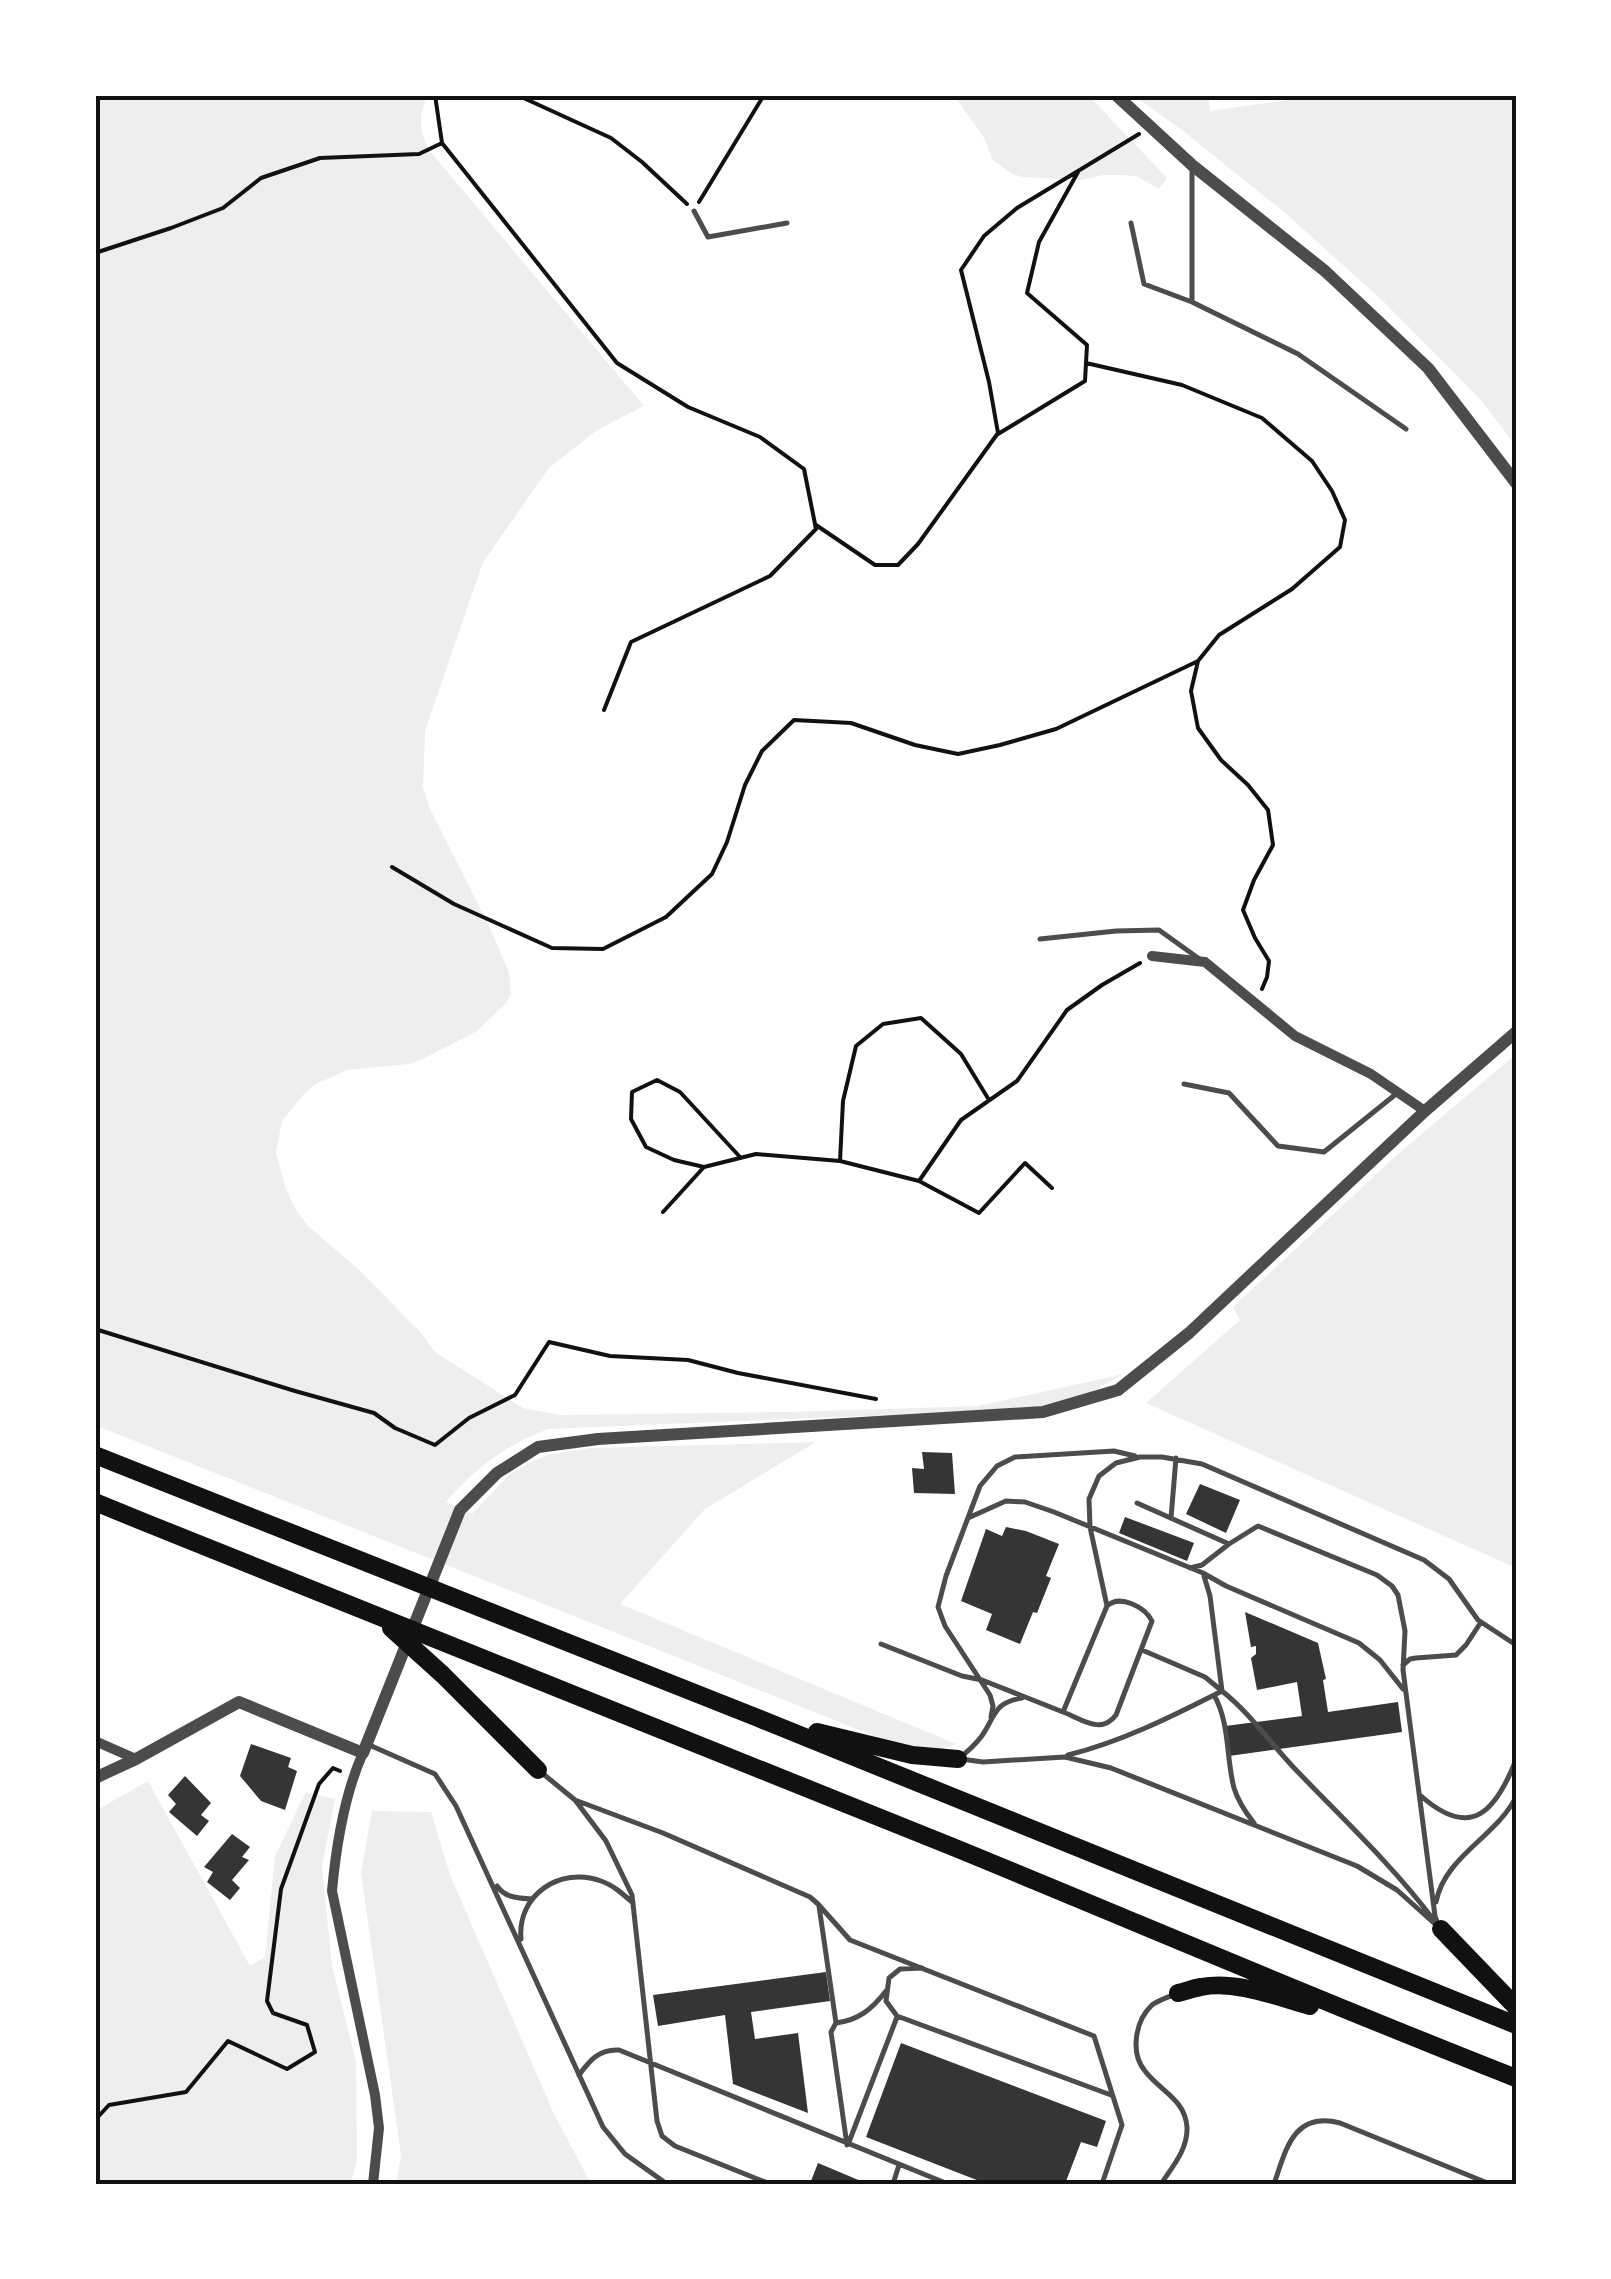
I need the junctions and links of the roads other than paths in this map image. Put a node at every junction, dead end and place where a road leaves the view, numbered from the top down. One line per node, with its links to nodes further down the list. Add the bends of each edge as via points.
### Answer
1 (1116, 95): 2 (street)
2 (1192, 165): 6 (lane); 8 (street, via 1325,271 1428,368)
3 (694, 210): 4 (lane, via 708,237)
4 (787, 223)
5 (1131, 223): 6 (lane, via 1144,284)
6 (1192, 302): 7 (lane, via 1298,354)
7 (1406, 429)
8 (1516, 483)
9 (1040, 939): 11 (lane, via 1160,930)
10 (1152, 956): 11 (street)
11 (1205, 962): 14 (street, via 1295,1036)
12 (1516, 1032): 15 (street)
13 (1184, 1084): 14 (lane, via 1229,1093 1278,1146 1324,1152)
14 (1398, 1092): 15 (street)
15 (1426, 1111): 43 (street, via 1118,1390 1044,1412 538,1447 498,1472 460,1510)
16 (95, 1455): 41 (highway)
17 (1140, 1457): 18 (lane); 21 (lane, via 1114,1451 1009,1459 984,1480); 23 (lane, via 1099,1476 1089,1499)
18 (1176, 1458): 22 (lane); 29 (lane, via 1424,1560 1444,1574)
19 (95, 1502): 28 (highway)
20 (1137, 1503): 22 (lane)
21 (968, 1518): 23 (lane, via 1014,1501); 34 (lane, via 938,1607)
22 (1171, 1518): 24 (lane)
23 (1090, 1527): 25 (lane); 27 (lane)
24 (1229, 1544): 25 (lane); 33 (lane, via 1258,1526 1387,1581 1403,1614)
25 (1190, 1568): 26 (lane)
26 (1203, 1574): 35 (lane); 37 (lane, via 1360,1643)
27 (1107, 1606): 32 (lane, via 1119,1600 1149,1614 1152,1625); 39 (lane)
28 (383, 1621): 48 (highway); 67 (highway)
29 (1481, 1622): 31 (lane); 33 (lane, via 1456,1655 1410,1659)
30 (881, 1644): 34 (lane)
31 (1516, 1645)
32 (1142, 1650): 35 (lane); 39 (lane, via 1108,1724)
33 (1402, 1666): 37 (lane)
34 (982, 1680): 38 (lane); 40 (lane)
35 (1222, 1690): 36 (lane); 58 (lane, via 1380,1854)
36 (1214, 1695): 44 (lane, via 1102,1745); 53 (lane, via 1234,1788)
37 (1406, 1696): 50 (lane)
38 (1025, 1698): 39 (lane); 40 (lane, via 1004,1704)
39 (1063, 1712)
40 (991, 1717): 46 (lane)
41 (758, 1718): 46 (highway, via 900,1753); 66 (highway)
42 (95, 1740): 45 (street)
43 (365, 1749): 45 (street, via 239,1702); 54 (lane, via 435,1774); 74 (street, via 352,1776 332,1891 375,2096)
44 (1058, 1757): 46 (lane); 53 (lane, via 1111,1768)
45 (136, 1759): 49 (street)
46 (958, 1760)
47 (1516, 1760): 50 (lane, via 1502,1794 1479,1814 1453,1816)
48 (538, 1770): 52 (lane)
49 (95, 1778)
50 (1420, 1794): 58 (lane)
51 (1516, 1798): 58 (lane, via 1441,1886)
52 (575, 1800): 56 (lane, via 606,1841); 57 (lane)
53 (1256, 1825): 58 (lane, via 1368,1871)
54 (486, 1872): 55 (lane, via 500,1891); 59 (lane)
55 (532, 1899): 56 (lane, via 554,1881 580,1876 609,1884); 59 (lane, via 521,1923)
56 (633, 1904): 68 (lane)
57 (818, 1904): 60 (lane, via 850,1940); 65 (lane)
58 (1441, 1929): 63 (highway)
59 (522, 1946): 69 (lane)
60 (925, 1968): 61 (lane, via 900,1968); 71 (lane, via 1094,2036)
61 (886, 1991): 64 (lane); 65 (lane, via 871,2010)
62 (1178, 1993): 67 (highway, via 1203,1986 1242,1989); 80 (lane, via 1143,2018 1136,2048 1144,2070 1177,2101 1186,2121 1185,2145)
63 (1516, 2007)
64 (897, 2016): 71 (lane); 72 (lane)
65 (836, 2022): 72 (lane, via 831,2032)
66 (1516, 2025)
67 (1392, 2030): 70 (highway)
68 (650, 2062): 69 (lane, via 608,2049); 72 (lane); 76 (lane, via 656,2121 666,2141)
69 (579, 2076): 75 (lane, via 614,2143)
70 (1516, 2078)
71 (1111, 2094): 79 (lane, via 1122,2125)
72 (848, 2144): 73 (lane)
73 (899, 2165): 77 (lane); 78 (lane)
74 (373, 2184)
75 (667, 2184)
76 (770, 2184)
77 (892, 2184)
78 (948, 2184)
79 (1102, 2184)
80 (1162, 2184)
81 (1274, 2184): 82 (lane, via 1294,2135 1326,2120)
82 (1490, 2184)

